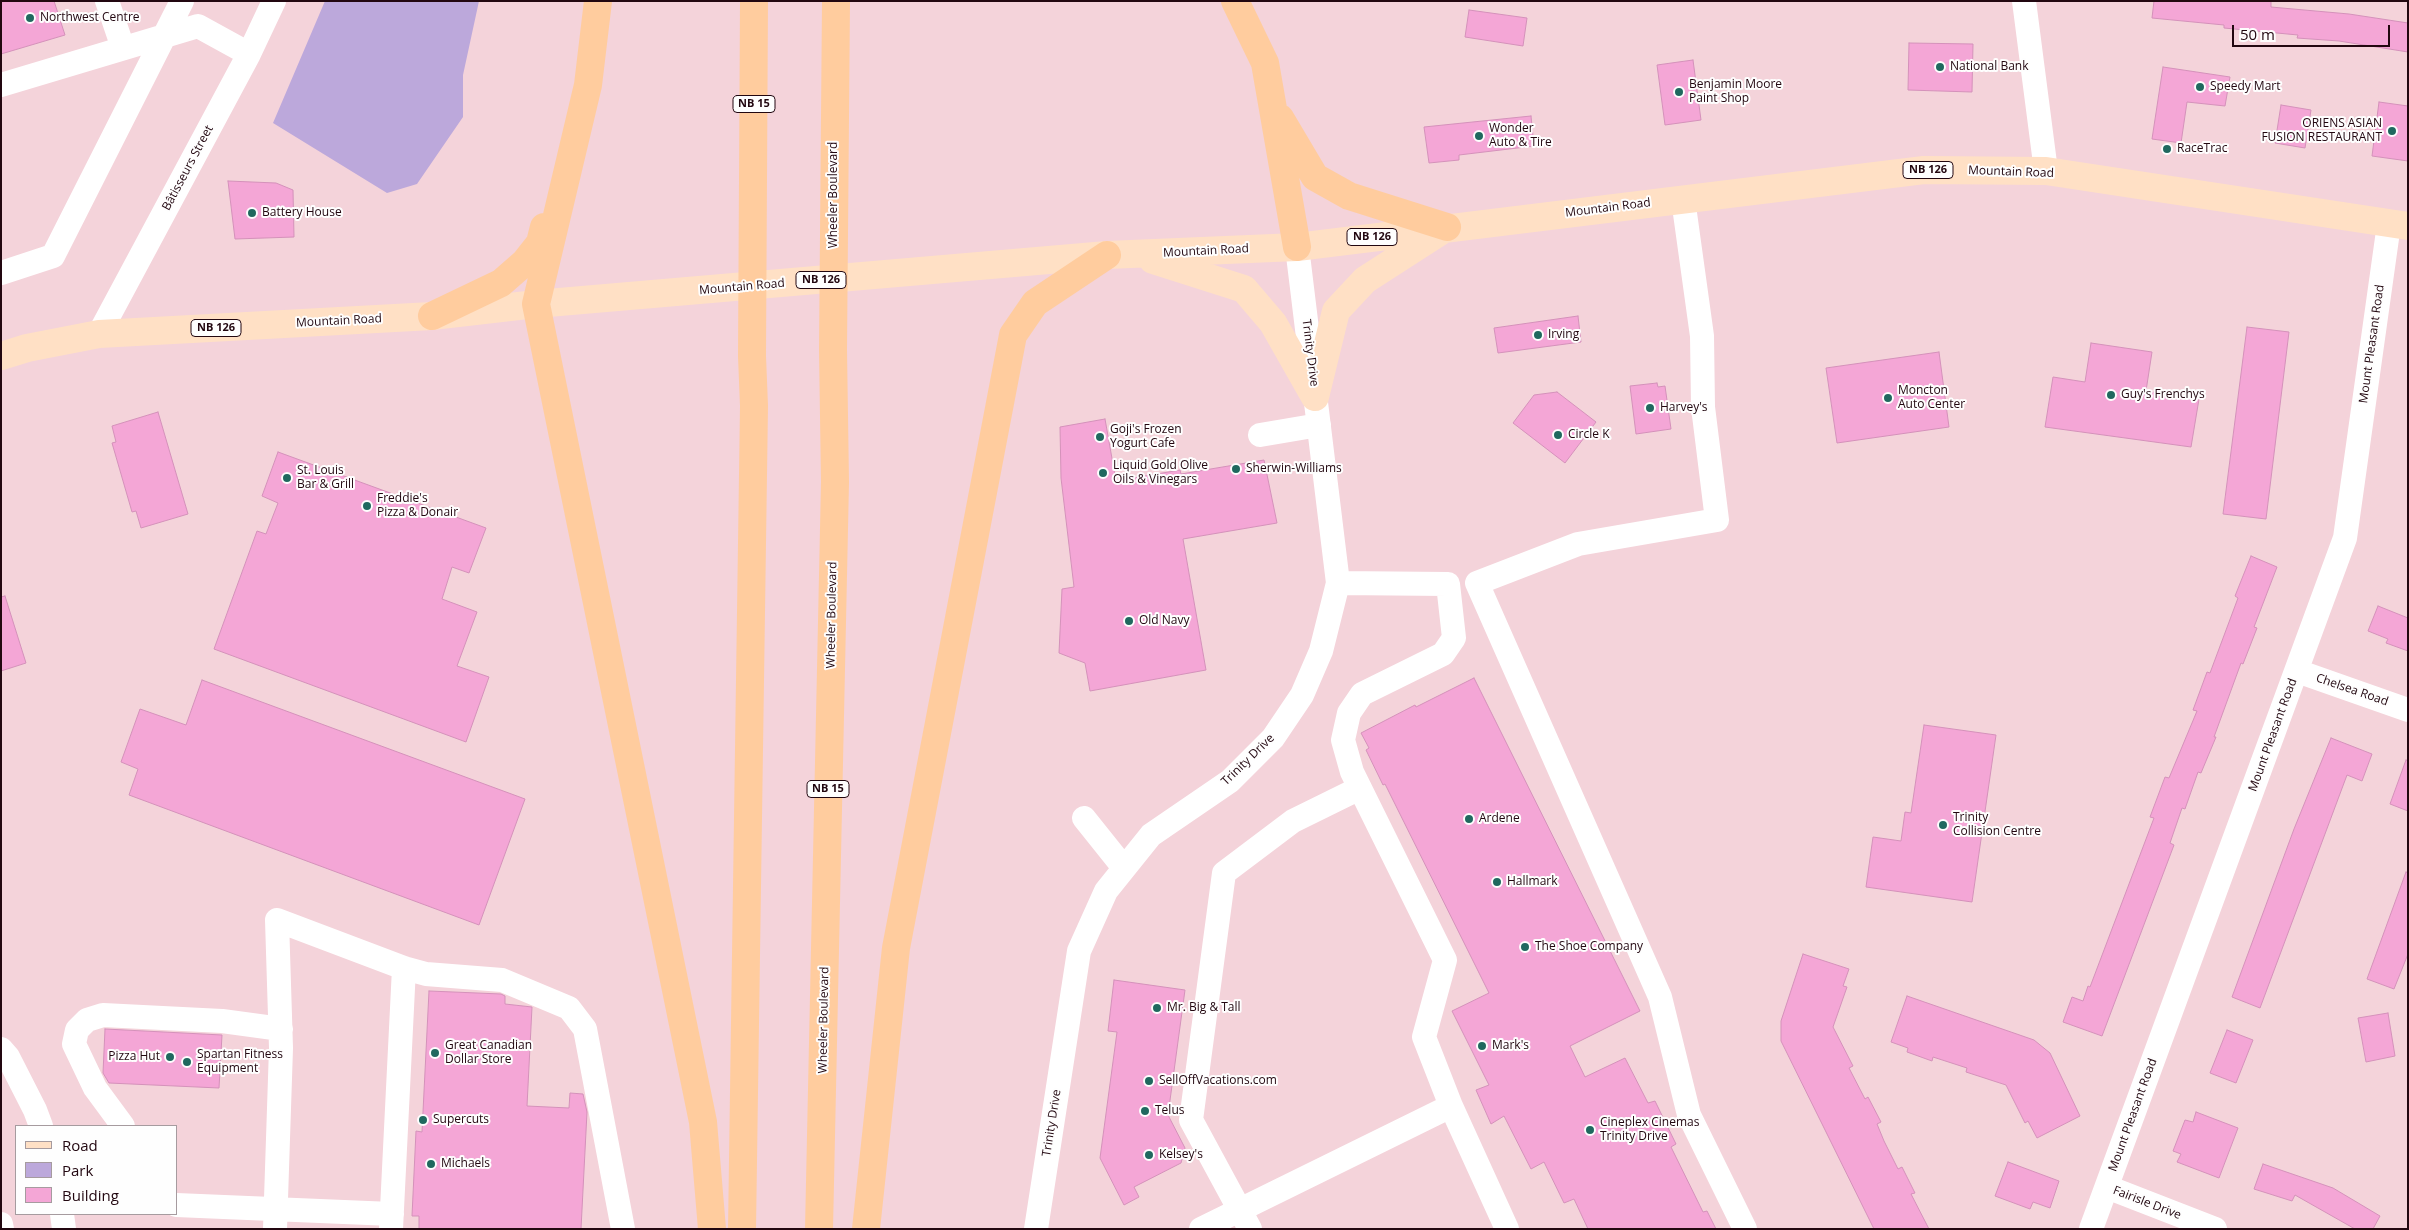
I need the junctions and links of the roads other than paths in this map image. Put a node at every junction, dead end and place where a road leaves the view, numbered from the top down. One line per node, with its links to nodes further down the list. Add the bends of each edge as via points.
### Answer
1 (107, 1): 10 (street)
2 (182, 1): 9 (street)
3 (274, 1): 11 (street, Bâtisseurs Street)
4 (754, 1): 54 (highway, NB 15, via 754,406)
5 (836, 1): 55 (highway, Wheeler Boulevard / NB 15, via 835,482)
6 (1235, 1): 13 (highway, via 1264,63)
7 (2024, 1): 14 (street)
8 (596, 12): 22 (highway, via 588,86); 23 (highway, via 540,243 525,262 501,283)
9 (164, 36): 10 (street); 11 (street, via 198,26); 21 (street, via 53,256)
10 (123, 48): 12 (street)
11 (250, 54): 24 (street, Bâtisseurs Street)
12 (1, 86)
13 (1271, 101): 17 (highway, via 1315,177 1349,196); 18 (highway)
14 (2046, 171): 15 (main road, Mountain Road / NB 126, via 1924,170); 16 (main road, Mountain Road / NB 126)
15 (1683, 199): 17 (main road, Mountain Road / NB 126); 30 (street, via 1702,336 1703,407 1717,520 1578,544)
16 (2398, 225): 32 (street, Mount Pleasant Road, via 2345,538)
17 (1447, 227): 18 (main road, Mountain Road / NB 126); 26 (main road, via 1364,280 1336,312)
18 (1297, 247): 19 (main road, Mountain Road / NB 126); 26 (street, Trinity Drive)
19 (1135, 254): 20 (main road, Mountain Road / NB 126); 26 (main road, via 1244,289 1273,323)
20 (1107, 255): 22 (main road, Mountain Road / NB 126); 56 (highway, via 1035,302 1013,335 896,948)
21 (1, 273)
22 (536, 304): 23 (main road, Mountain Road / NB 126); 53 (highway, via 703,1122)
23 (432, 316): 24 (main road, Mountain Road / NB 126)
24 (99, 334): 25 (main road, Mountain Road / NB 126)
25 (1, 356)
26 (1316, 397): 27 (street, Trinity Drive)
27 (1319, 425): 28 (street); 29 (street, Trinity Drive)
28 (1260, 435)
29 (1338, 583): 31 (street); 36 (street, Trinity Drive, via 1321,651 1302,695 1273,738 1230,781 1151,835)
30 (1476, 583): 31 (street); 60 (street, via 1660,997 1689,1115)
31 (1448, 584): 34 (street, via 1454,638 1443,654 1362,694 1348,713 1343,740)
32 (2297, 671): 33 (street, Chelsea Road); 43 (street, Mount Pleasant Road)
33 (2408, 710)
34 (1360, 788): 40 (street, via 1445,960 1424,1037); 47 (street, via 1293,821 1224,874 1192,1120)
35 (1084, 818): 36 (street)
36 (1124, 868): 57 (street, Trinity Drive, via 1106,891 1079,951)
37 (404, 968): 38 (street, via 277,920); 48 (street); 52 (street, via 426,974 502,980 569,1008 585,1029)
38 (281, 1029): 42 (street, via 222,1021 103,1015 87,1020 76,1030 74,1044 95,1088); 46 (street)
39 (1, 1049): 41 (street, via 8,1057)
40 (1451, 1106): 47 (street); 59 (street)
41 (41, 1125)
42 (122, 1125)
43 (2107, 1187): 61 (street, Mount Pleasant Road); 62 (street, Fairisle Drive)
44 (178, 1205): 46 (street)
45 (62, 1215): 51 (street)
46 (275, 1219): 48 (street)
47 (1246, 1219): 58 (street)
48 (392, 1222)
49 (1, 1224): 50 (street)
50 (2, 1229)
51 (64, 1229)
52 (623, 1229)
53 (712, 1229)
54 (742, 1229)
55 (819, 1229)
56 (866, 1229)
57 (1036, 1229)
58 (1201, 1229)
59 (1508, 1229)
60 (1745, 1229)
61 (2091, 1229)
62 (2215, 1229)

